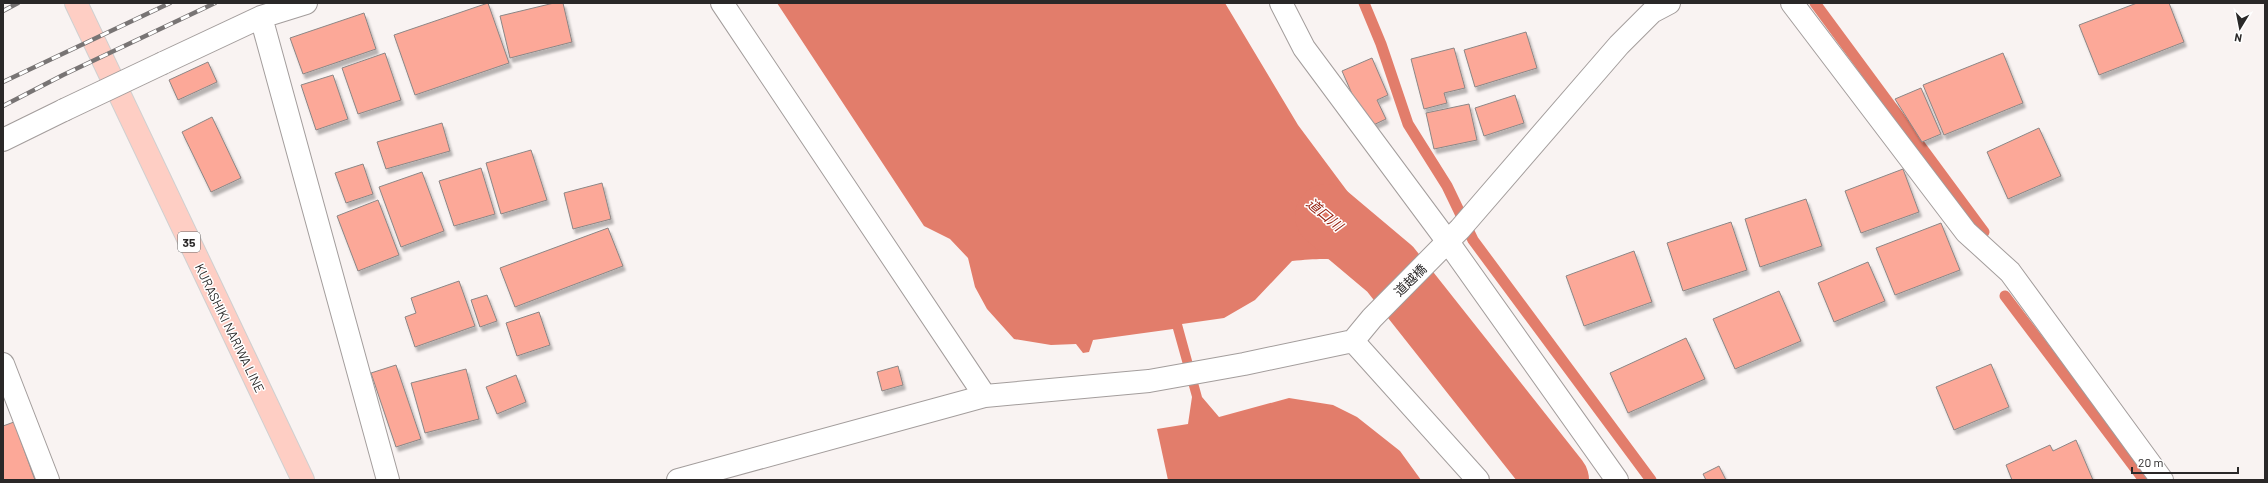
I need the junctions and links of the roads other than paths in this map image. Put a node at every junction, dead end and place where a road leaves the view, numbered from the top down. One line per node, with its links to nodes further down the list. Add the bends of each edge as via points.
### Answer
1 (76, 3): 14 (main road, KURASHIKI NARIWA LINE / 35)
2 (306, 3): 7 (street)
3 (722, 3): 12 (street)
4 (1281, 3): 9 (street, via 1304,48)
5 (1669, 3): 9 (street, 道越橋, via 1652,12 1619,45)
6 (1792, 3): 19 (street, via 1966,232 2010,272)
7 (261, 17): 8 (street, bridge); 15 (street)
8 (3, 140)
9 (1460, 229): 10 (street, 道越橋, via 1372,318); 18 (street)
10 (1353, 341): 12 (street, via 1244,364 1149,380); 17 (street)
11 (3, 364): 13 (street)
12 (985, 396): 16 (street)
13 (48, 480)
14 (303, 480)
15 (388, 480)
16 (678, 480)
17 (1478, 480)
18 (1617, 480)
19 (2162, 480)

